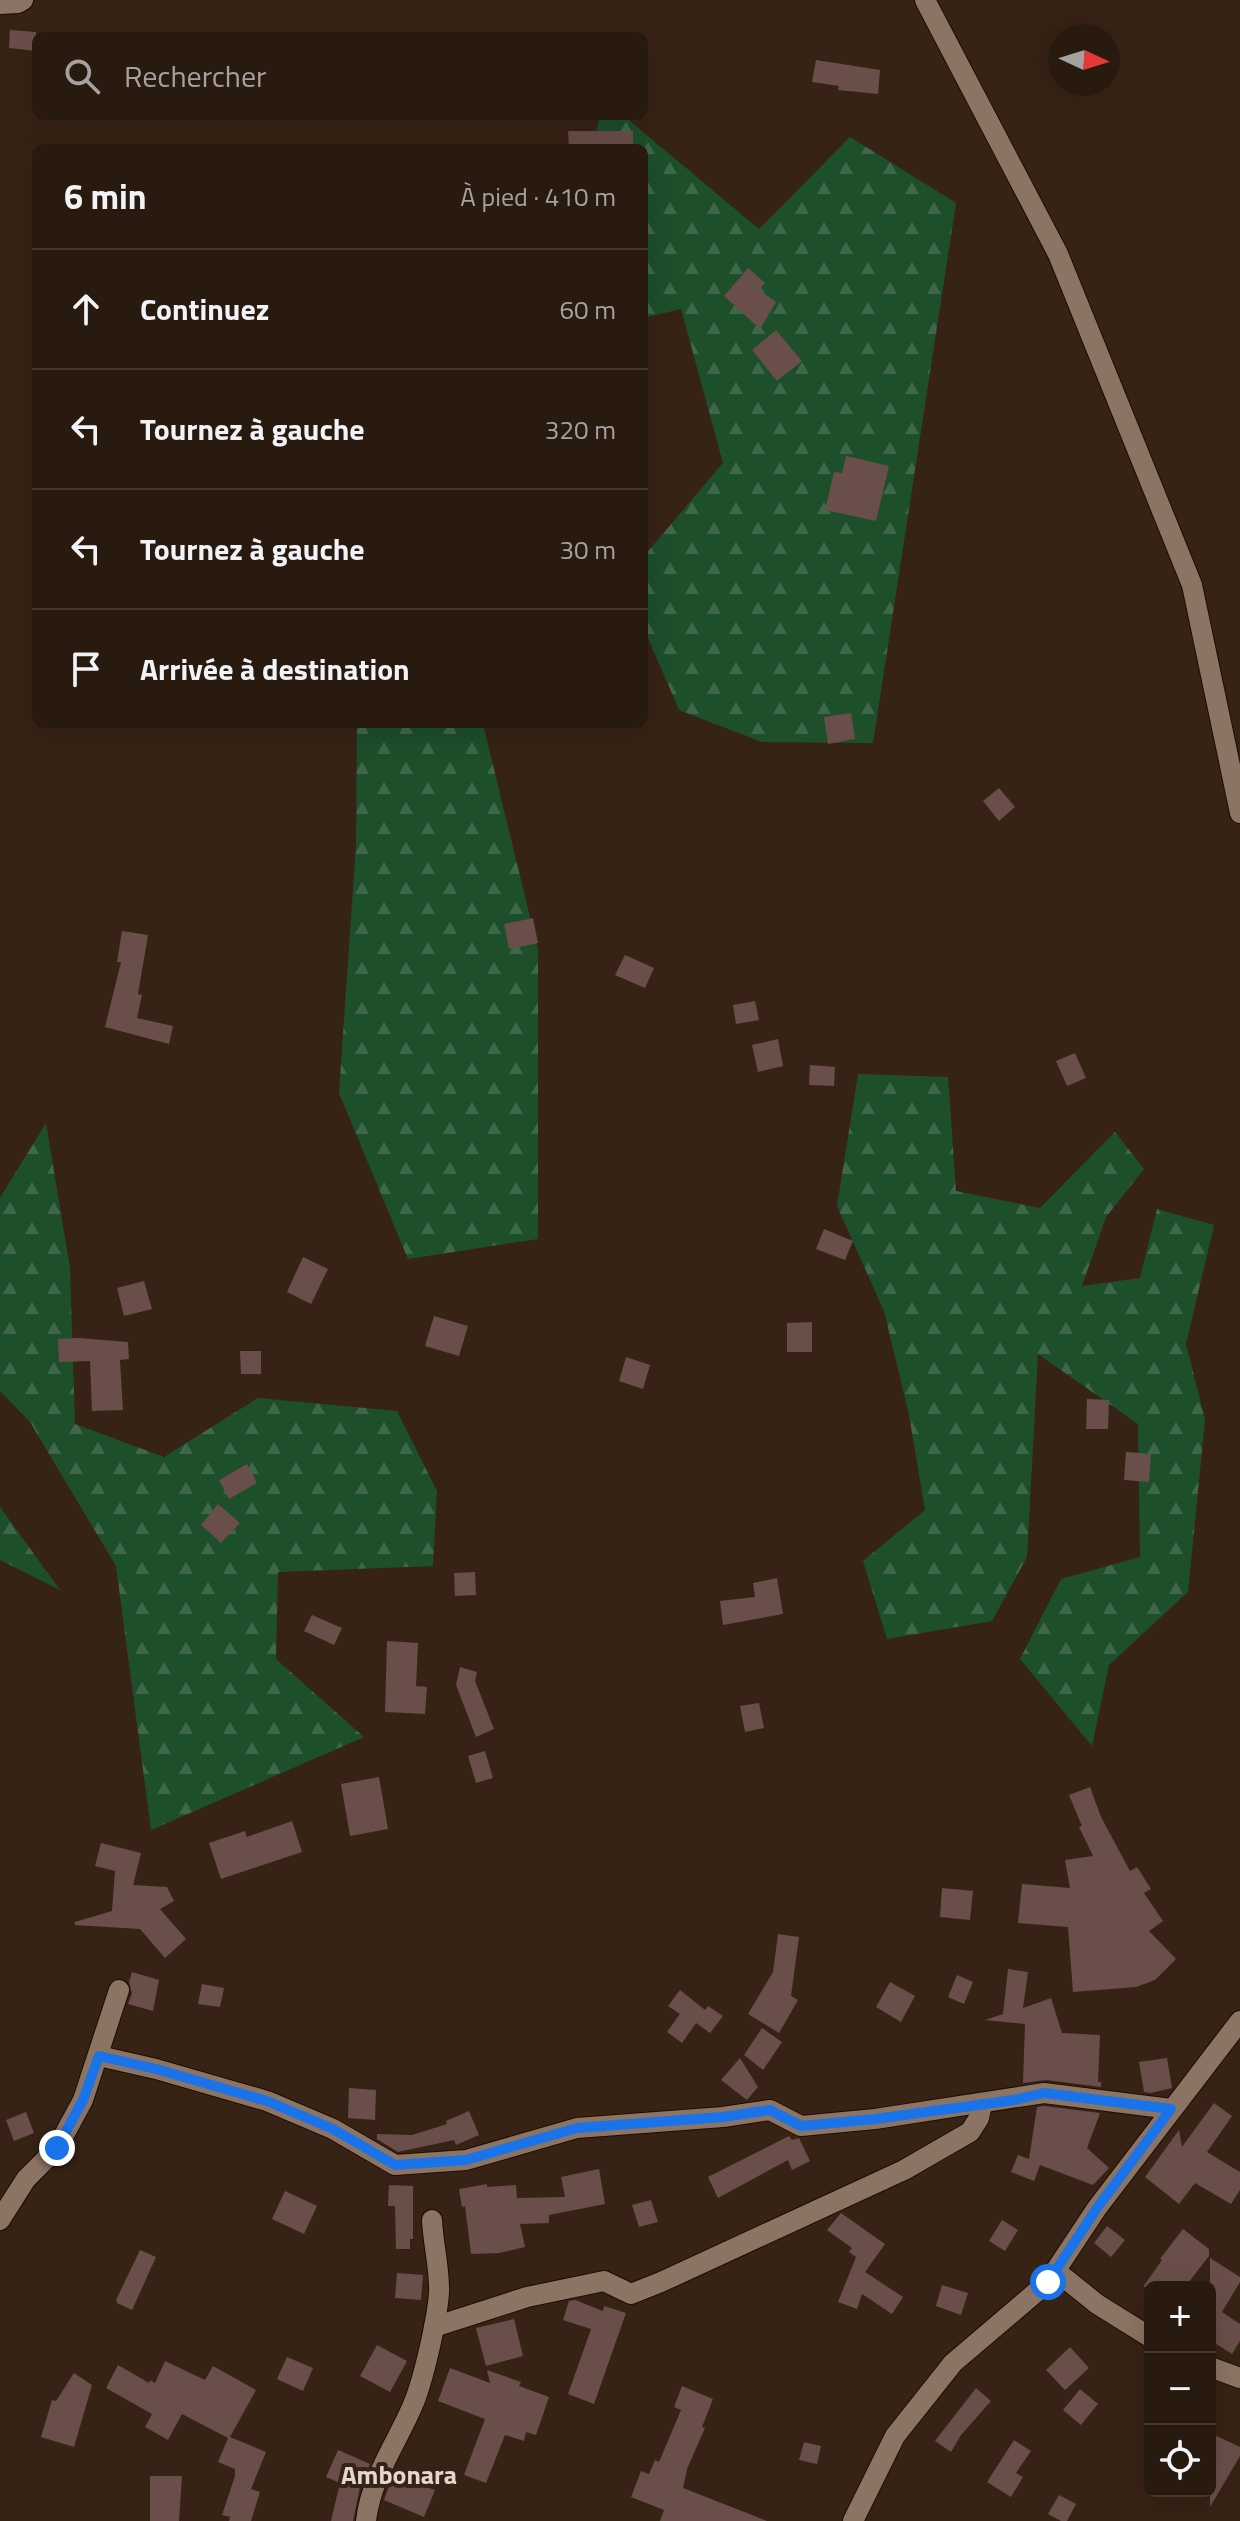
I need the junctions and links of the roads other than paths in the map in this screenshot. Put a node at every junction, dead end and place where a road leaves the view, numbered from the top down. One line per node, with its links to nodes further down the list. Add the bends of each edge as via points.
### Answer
1 (23, 0): 3 (street)
2 (925, 0): 4 (street, via 1058,254 1192,585)
3 (0, 4)
4 (1240, 813)
5 (119, 1990): 7 (street)
6 (1240, 2021): 9 (street)
7 (99, 2056): 8 (street, via 267,2101 333,2129 395,2165 466,2160 577,2128 770,2110 801,2126); 10 (street, via 57,2148 26,2179)
8 (982, 2104): 9 (street, via 1044,2093); 13 (street, via 970,2132 904,2170 661,2282 631,2294 604,2281 527,2297)
9 (1171, 2109): 12 (street)
10 (0, 2220)
11 (432, 2220): 13 (street, via 439,2291)
12 (1056, 2271): 14 (street); 18 (street, via 953,2363 895,2436)
13 (434, 2327): 17 (street, via 413,2406 368,2498)
14 (1144, 2333)
15 (1216, 2369): 16 (street)
16 (1240, 2378)
17 (366, 2521)
18 (853, 2521)

